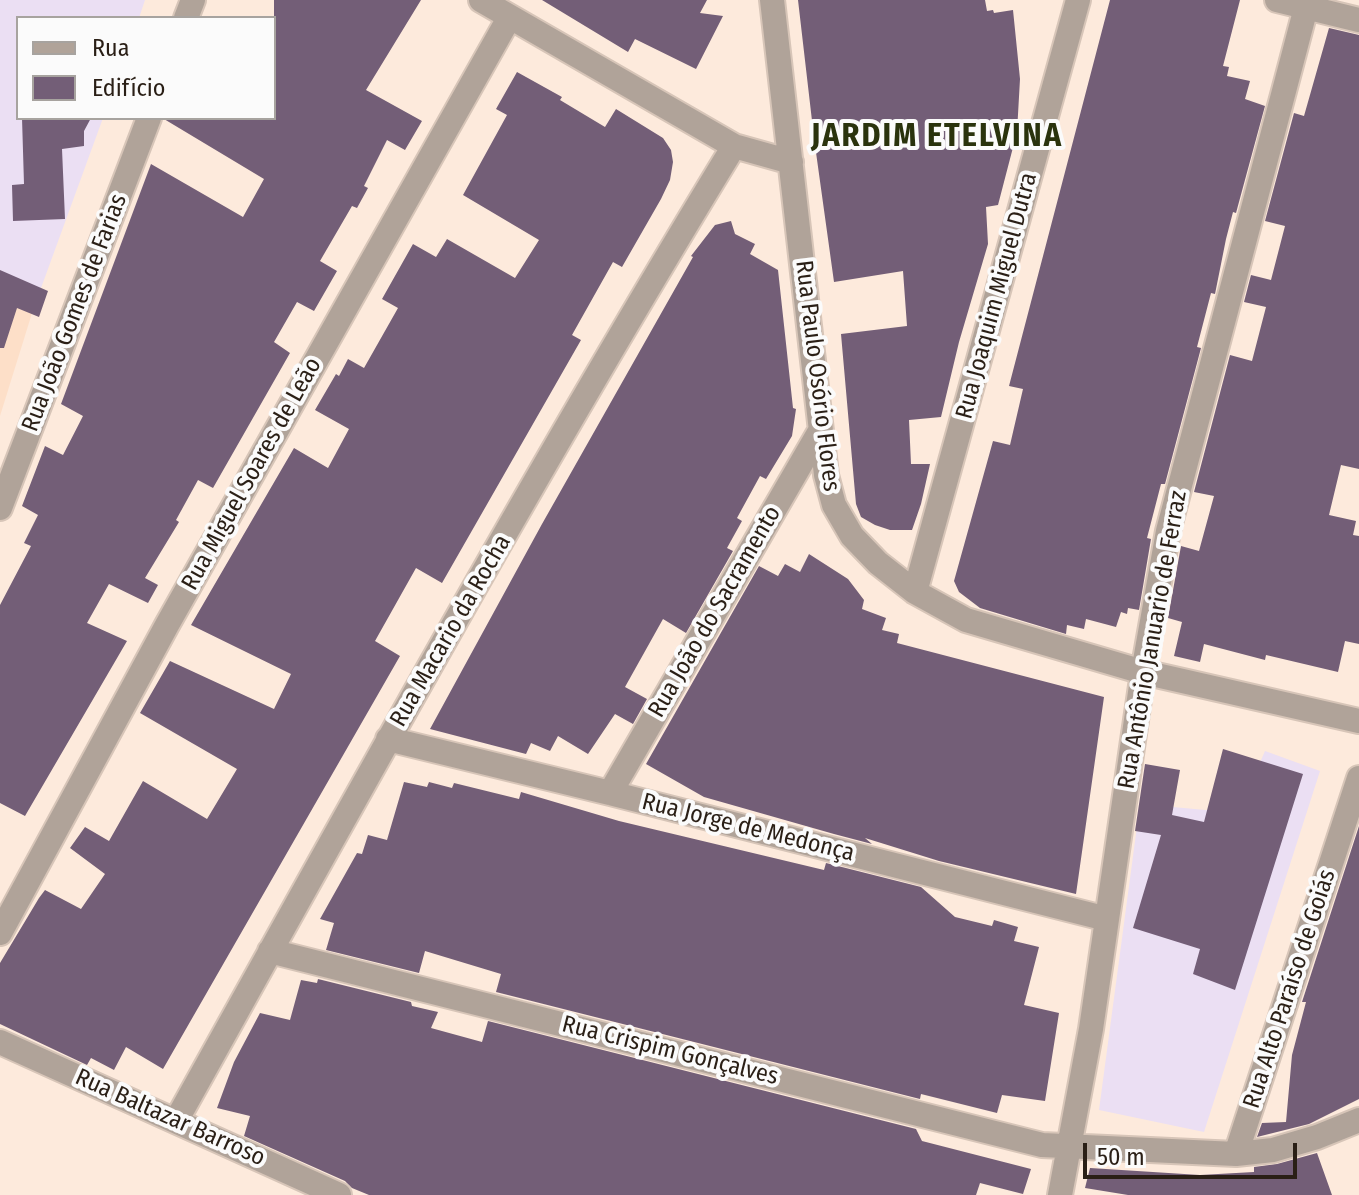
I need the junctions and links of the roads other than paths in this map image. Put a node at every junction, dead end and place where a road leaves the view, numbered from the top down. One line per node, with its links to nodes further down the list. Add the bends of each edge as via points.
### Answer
1 (481, 0): 6 (street)
2 (772, 0): 10 (street, Rua Paulo Osório Flores)
3 (1277, 0): 4 (street)
4 (1307, 4): 7 (street); 14 (street, Rua Antônio Januario de Ferraz, via 1168,531)
5 (1073, 5): 13 (street, Rua Joaquim Miguel Dutra)
6 (509, 18): 9 (street); 20 (street, Rua Miguel Soares de Leão)
7 (1359, 20)
8 (148, 120): 12 (street, Rua João Gomes de Farias)
9 (734, 146): 10 (street); 16 (street, Rua Macario da Rocha)
10 (791, 162): 11 (street, Rua Paulo Osório Flores)
11 (820, 431): 13 (street, Rua Paulo Osório Flores, via 834,505 852,536); 18 (street, Rua João do Sacramento)
12 (0, 508)
13 (915, 592): 14 (street, Rua Paulo Osório Flores, via 966,620)
14 (1143, 672): 15 (street, Rua Paulo Osório Flores); 19 (street, Rua Antônio Januario de Ferraz)
15 (1359, 721)
16 (388, 739): 18 (street, Rua Jorge de Medonça); 21 (street, Rua Macario da Rocha)
17 (1359, 778): 26 (street, Rua Alto Paraíso de Goiás)
18 (610, 793): 19 (street, Rua Jorge de Medonça)
19 (1107, 919): 25 (street, Rua Antônio Januario de Ferraz)
20 (0, 933)
21 (270, 951): 24 (street, Rua Macario da Rocha); 25 (street, Rua Crispim Gonçalves)
22 (0, 1042): 24 (street, Rua Baltazar Barroso)
23 (1359, 1120): 26 (street, Rua Crispim Gonçalves, via 1273,1150)
24 (176, 1121): 27 (street, Rua Baltazar Barroso)
25 (1070, 1148): 26 (street, Rua Crispim Gonçalves); 28 (street, Rua Antônio Januario de Ferraz)
26 (1236, 1154)
27 (339, 1195)
28 (1060, 1195)

